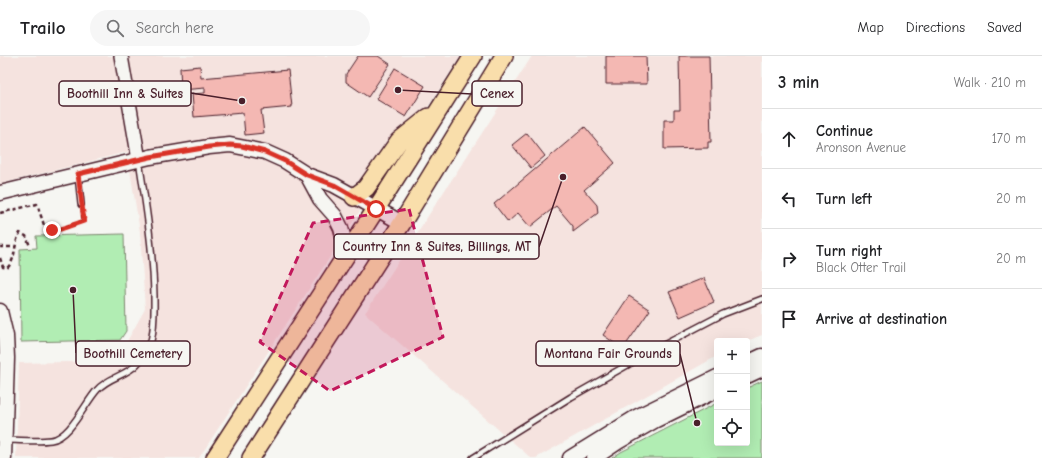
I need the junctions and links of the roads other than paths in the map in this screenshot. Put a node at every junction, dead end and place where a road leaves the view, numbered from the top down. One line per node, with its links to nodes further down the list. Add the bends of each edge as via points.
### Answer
1 (121, 56): 5 (street)
2 (473, 56): 4 (highway)
3 (504, 56): 12 (highway)
4 (438, 110): 9 (highway, via 399,141 366,188); 11 (highway)
5 (139, 160): 6 (main road); 7 (main road, via 230,145 265,152); 22 (lane, via 153,267 153,324 147,349 137,364 98,388 61,436 52,440)
6 (78, 174): 8 (main road); 10 (lane)
7 (307, 175): 9 (main road, via 334,185); 13 (main road, via 320,199 335,216 341,228 344,240)
8 (0, 193)
9 (354, 197): 11 (main road)
10 (81, 204)
11 (376, 209): 12 (main road); 13 (highway)
12 (402, 223): 25 (highway)
13 (342, 261): 24 (highway)
14 (762, 300): 26 (lane, via 723,314 654,350 570,397)
15 (0, 312): 22 (main road, via 6,336 7,358)
16 (762, 356): 17 (main road)
17 (750, 362)
18 (762, 368): 19 (main road)
19 (750, 374)
20 (714, 378): 27 (main road, via 638,416)
21 (714, 391): 28 (main road, via 656,420)
22 (5, 440): 23 (main road)
23 (4, 458)
24 (215, 458)
25 (251, 458)
26 (473, 458)
27 (570, 458)
28 (594, 458)

